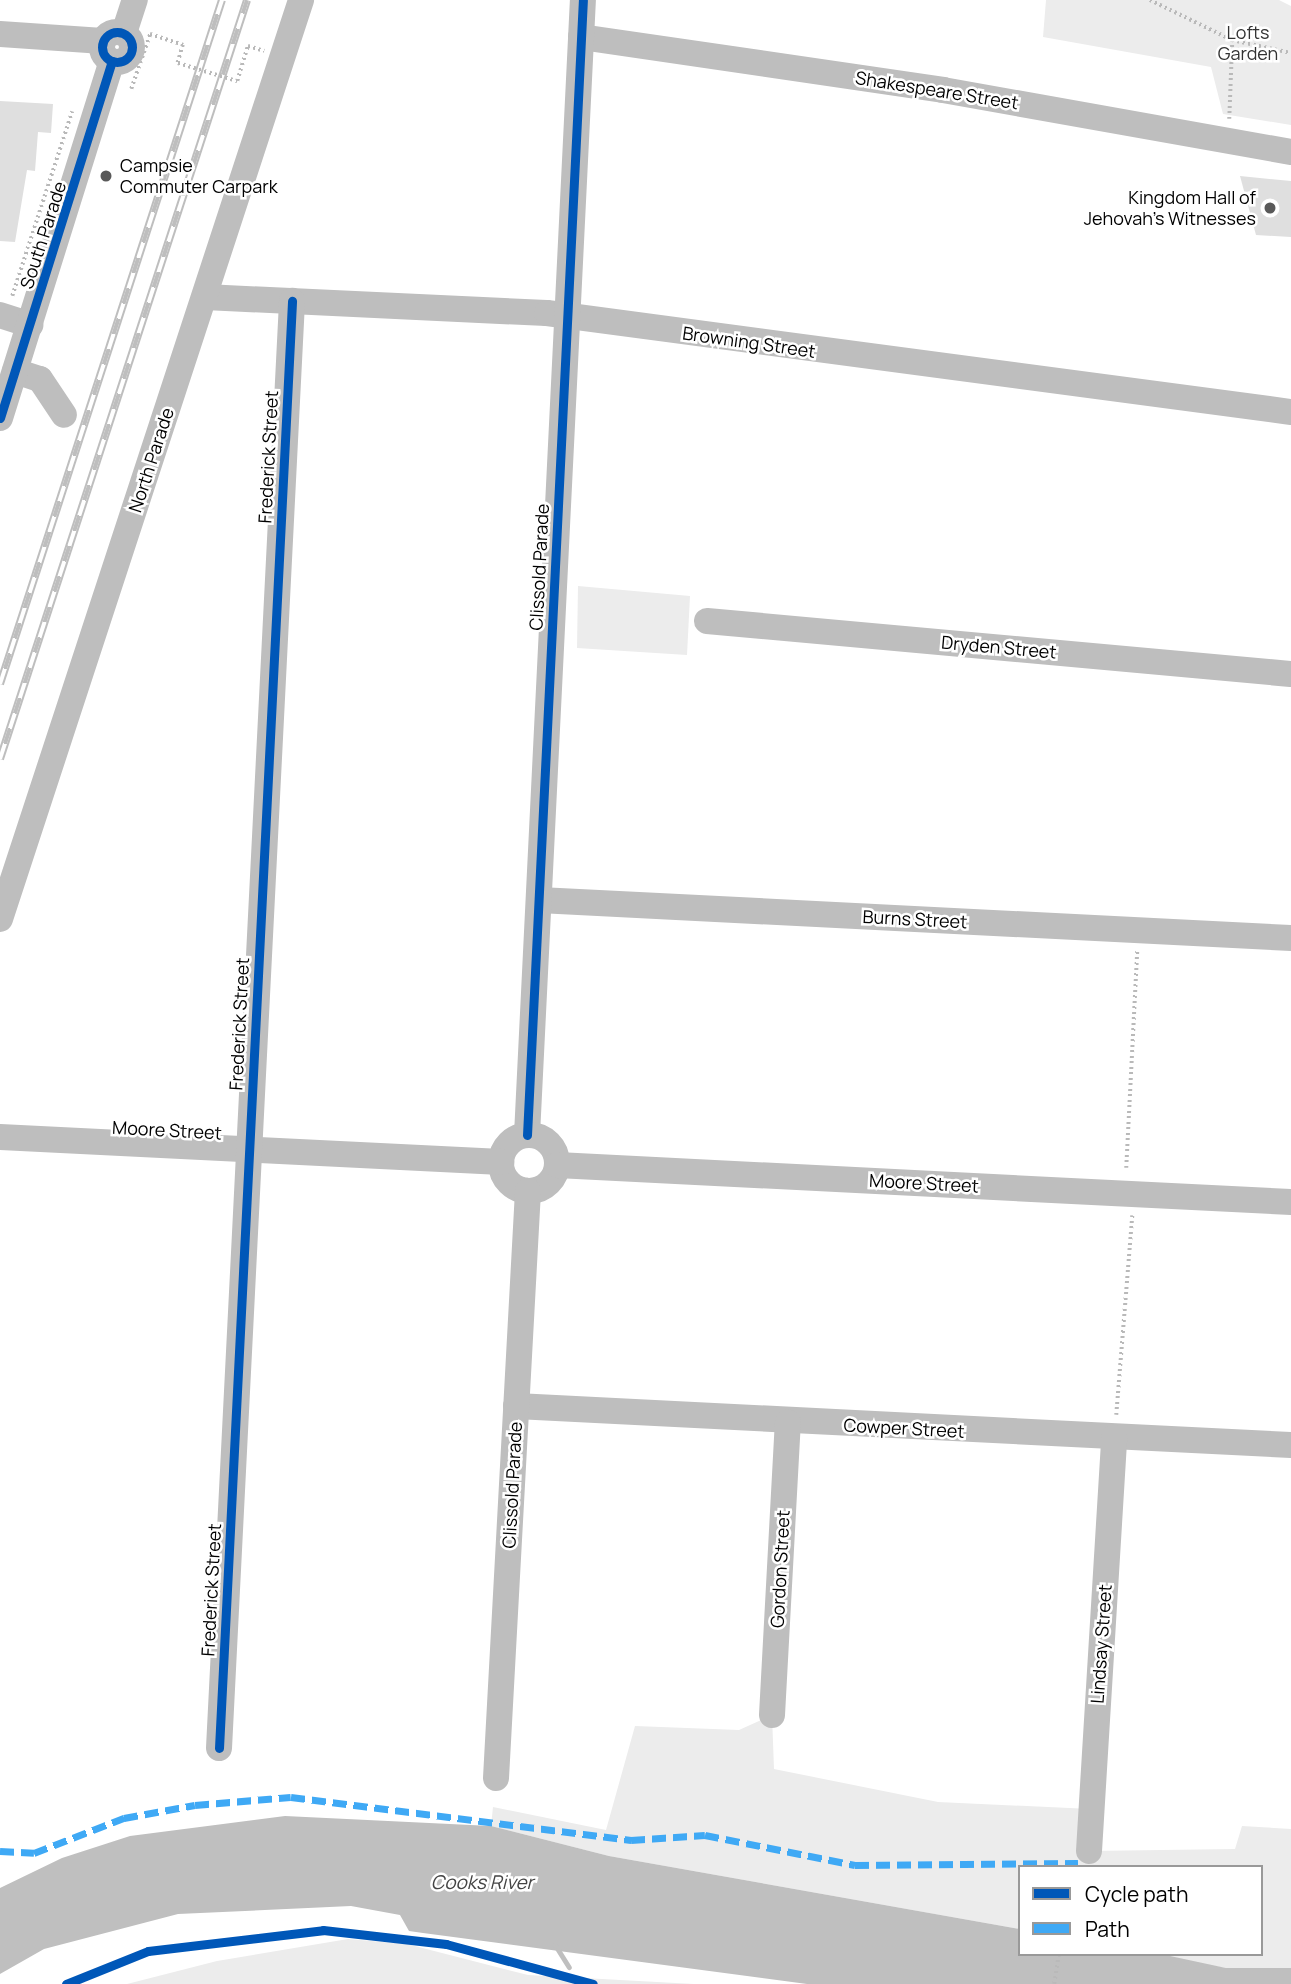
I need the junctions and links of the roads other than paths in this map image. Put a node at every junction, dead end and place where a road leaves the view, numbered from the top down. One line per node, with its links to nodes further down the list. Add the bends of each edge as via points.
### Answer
1 (135, 0): 6 (street, South Parade)
2 (301, 0): 8 (street, North Parade)
3 (583, 0): 5 (street, Clissold Parade)
4 (0, 34): 6 (street)
5 (582, 37): 7 (street, Shakespeare Street); 11 (street, Clissold Parade)
6 (113, 45): 12 (street, South Parade)
7 (1291, 152)
8 (205, 297): 9 (street, Browning Street); 20 (street, North Parade)
9 (292, 300): 11 (street, Browning Street, via 547,313); 24 (street, Frederick Street)
10 (3, 316): 12 (street)
11 (567, 320): 14 (street, Browning Street); 19 (street, Clissold Parade)
12 (30, 325): 13 (street, South Parade)
13 (15, 371): 15 (street, via 40,379); 16 (street, South Parade)
14 (1291, 412)
15 (64, 415)
16 (0, 418)
17 (707, 621): 18 (street, Dryden Street)
18 (1291, 674)
19 (539, 901): 21 (street, Burns Street); 22 (street, Clissold Parade)
20 (0, 919)
21 (1291, 938)
22 (527, 1135): 25 (street, via 510,1142); 26 (street, via 552,1147)
23 (0, 1137): 24 (street, Moore Street)
24 (248, 1149): 25 (street, Moore Street); 34 (street, Frederick Street)
25 (501, 1162): 27 (street, via 510,1183)
26 (557, 1165): 27 (street, via 545,1186); 28 (street, Moore Street)
27 (528, 1191): 29 (street, Clissold Parade)
28 (1291, 1202)
29 (516, 1406): 30 (street, Cowper Street); 35 (street, Clissold Parade)
30 (788, 1422): 31 (street, Cowper Street); 33 (street, Gordon Street)
31 (1114, 1438): 32 (street, Cowper Street); 36 (street, Lindsay Street)
32 (1291, 1446)
33 (772, 1715)
34 (219, 1748)
35 (496, 1778)
36 (1089, 1851)

